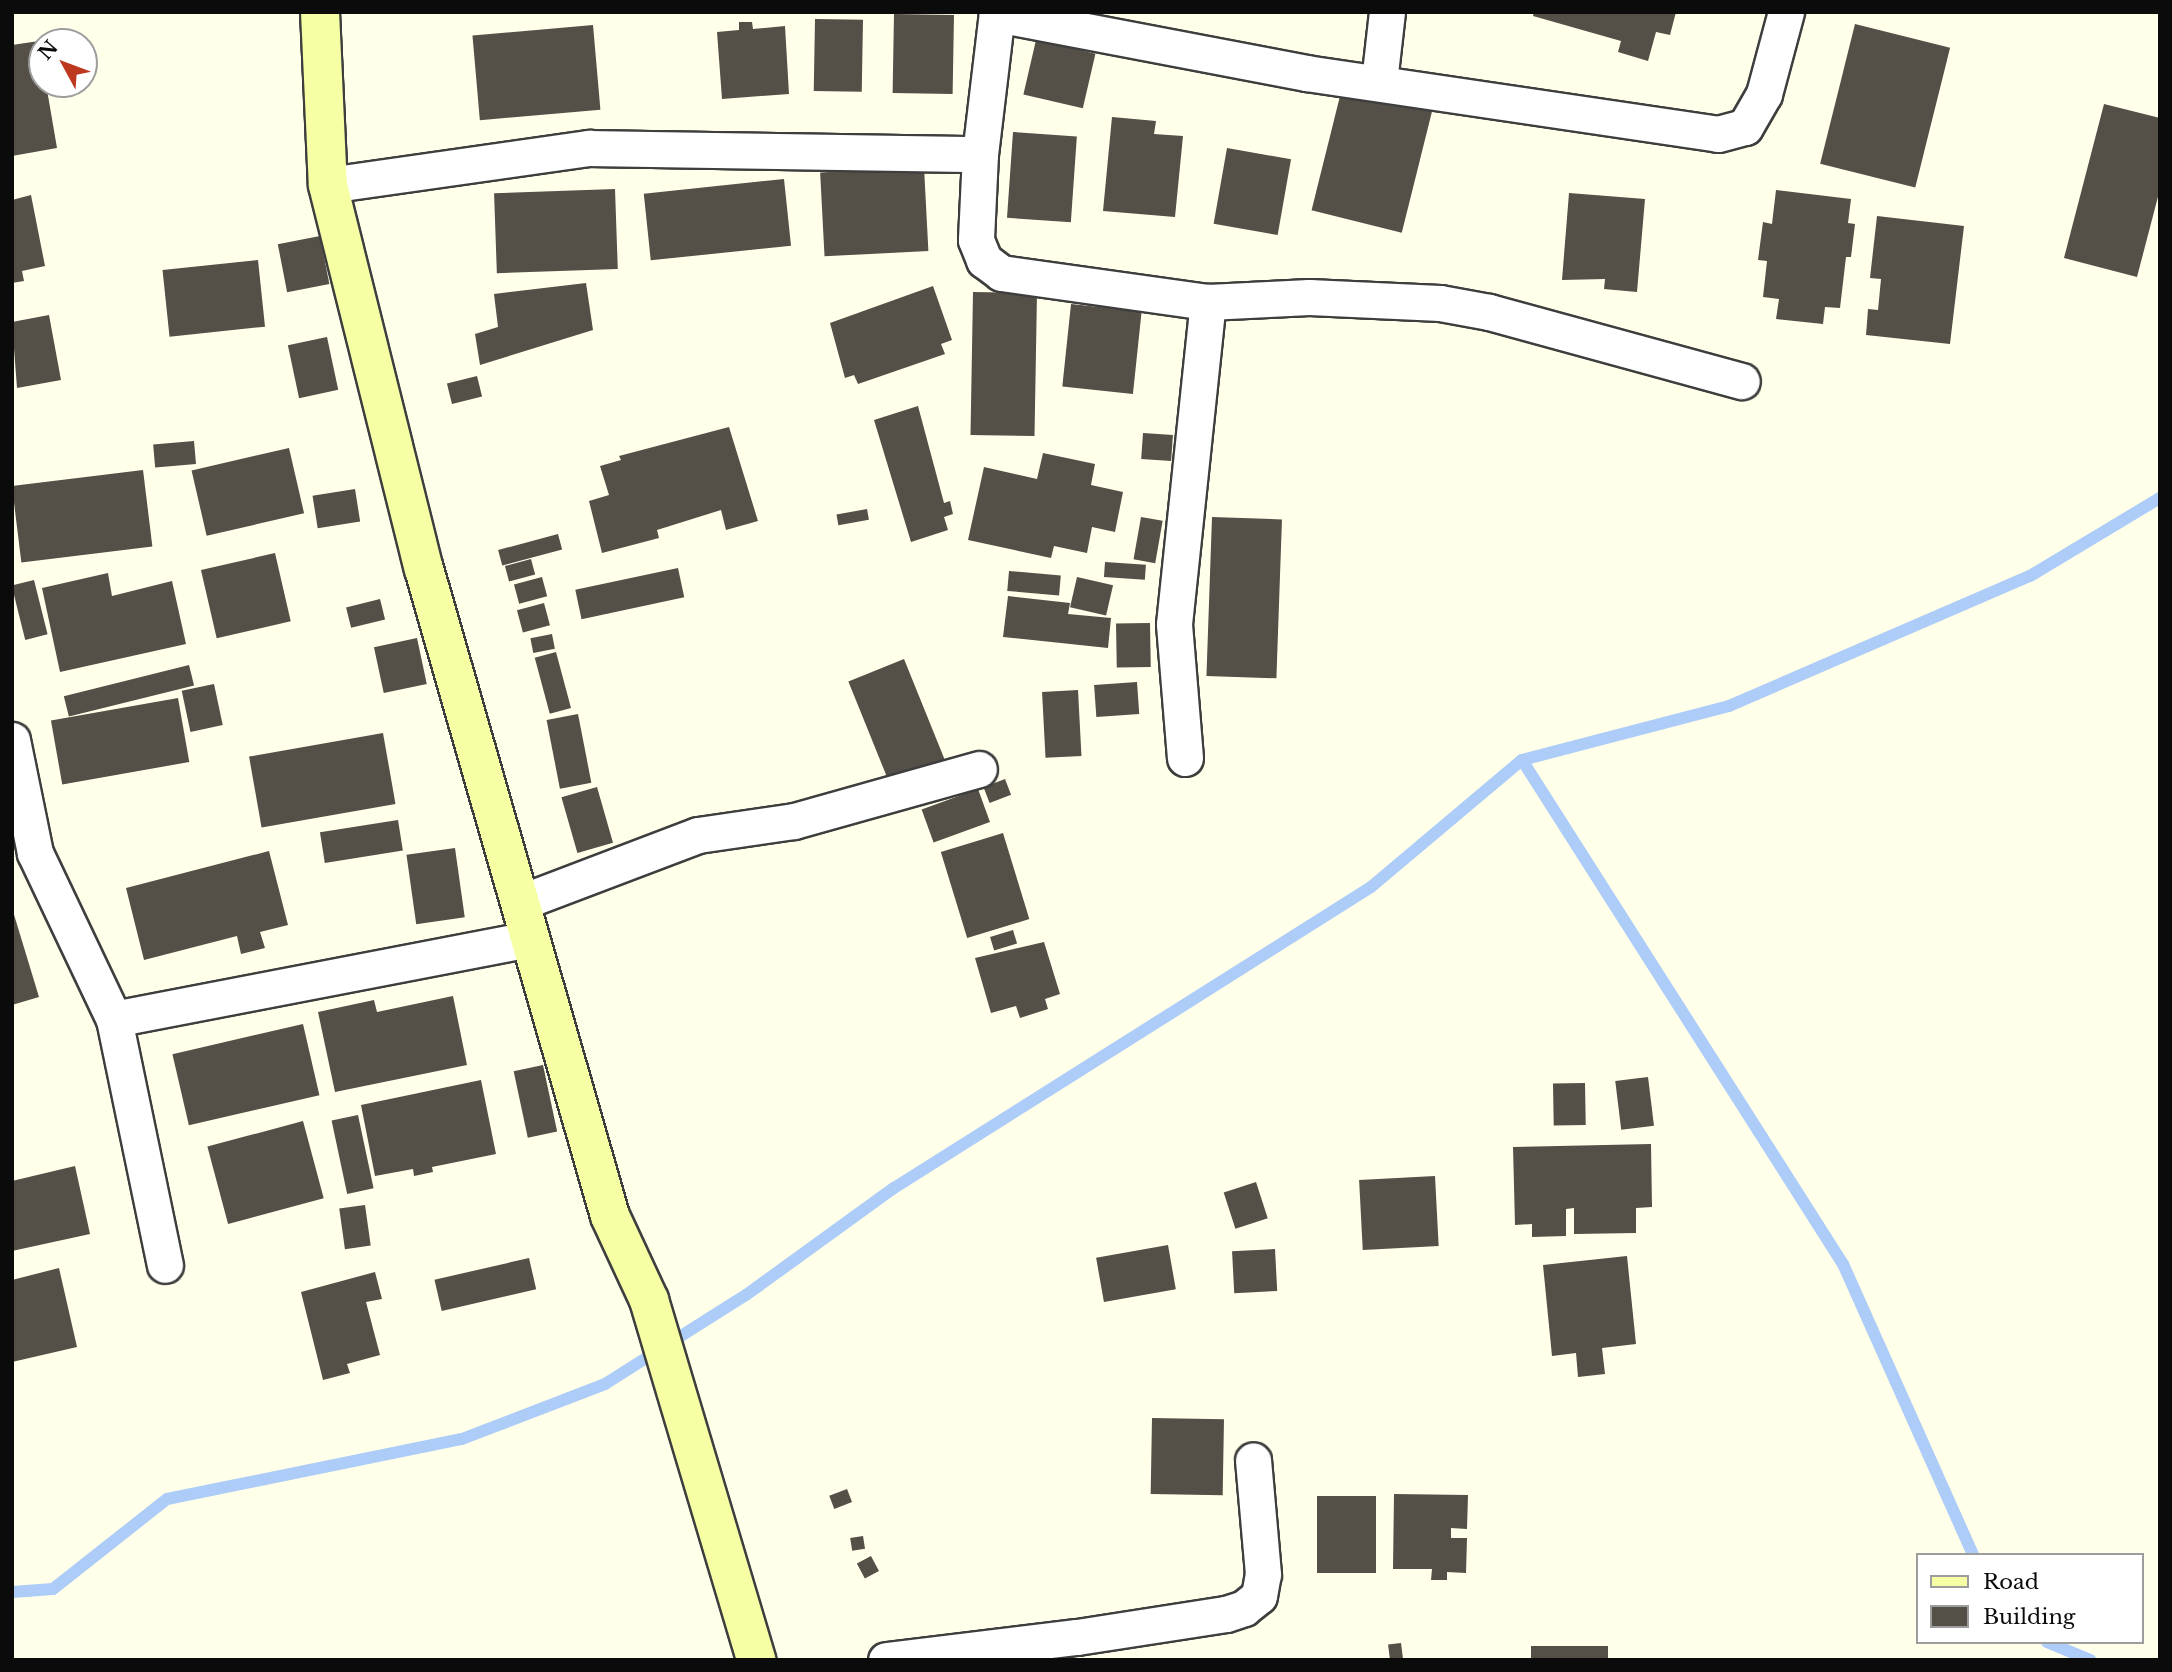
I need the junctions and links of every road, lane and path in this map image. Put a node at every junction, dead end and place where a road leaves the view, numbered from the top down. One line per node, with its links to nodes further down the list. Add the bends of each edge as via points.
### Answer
1 (320, 12): 7 (main road)
2 (1387, 12): 5 (street)
3 (1786, 12): 5 (street, via 1765,94 1745,127 1718,134)
4 (997, 13): 5 (street, via 1306,73); 6 (street)
5 (1379, 82)
6 (980, 154): 7 (street, via 589,148); 8 (street, via 976,240 984,260 1001,273)
7 (328, 185): 14 (main road, via 421,556)
8 (1208, 302): 9 (street, via 1309,297 1440,303 1489,312); 11 (street, via 1174,624)
9 (1742, 381)
10 (12, 740): 13 (street)
11 (1185, 758)
12 (979, 769): 14 (street, via 794,821 698,835)
13 (24, 855): 15 (street)
14 (525, 921): 15 (street); 18 (main road, via 610,1216 649,1300)
15 (114, 1019): 16 (street)
16 (165, 1265)
17 (1254, 1460): 19 (street, via 1262,1574 1259,1596 1244,1608 1091,1635)
18 (756, 1660)
19 (887, 1660)

